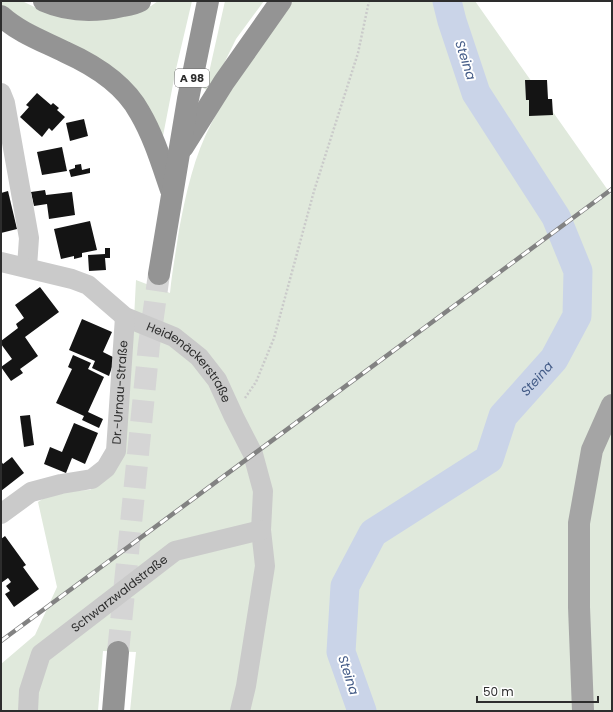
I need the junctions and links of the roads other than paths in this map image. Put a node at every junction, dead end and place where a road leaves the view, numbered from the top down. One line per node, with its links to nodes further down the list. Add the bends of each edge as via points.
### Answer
1 (44, 1): 2 (highway, via 54,6 81,10 107,9)
2 (140, 1)
3 (208, 1): 7 (highway, A 98)
4 (281, 1): 7 (highway, via 224,82)
5 (1, 16): 8 (highway, via 26,34 86,63 120,87 140,112 156,146)
6 (1, 92): 10 (street, via 29,238)
7 (178, 155): 8 (highway, A 98)
8 (172, 192): 11 (highway, A 98)
9 (1, 262): 10 (street, Heidenäckerstraße)
10 (26, 267): 12 (street, Heidenäckerstraße, via 88,285)
11 (159, 274)
12 (125, 317): 14 (street, Dr.-Urnau-Straße, via 116,451 106,468 92,479 31,492); 15 (street, Heidenäckerstraße, via 174,337 199,356 217,380 253,454 263,491)
13 (612, 405): 20 (main road, via 592,450 579,523)
14 (1, 514)
15 (261, 530): 17 (street, Schwarzwaldstraße, via 175,551 41,654 29,691); 19 (street, Heidenäckerstraße, via 265,566)
16 (118, 652): 18 (highway)
17 (28, 711)
18 (113, 711)
19 (240, 711)
20 (583, 711)

